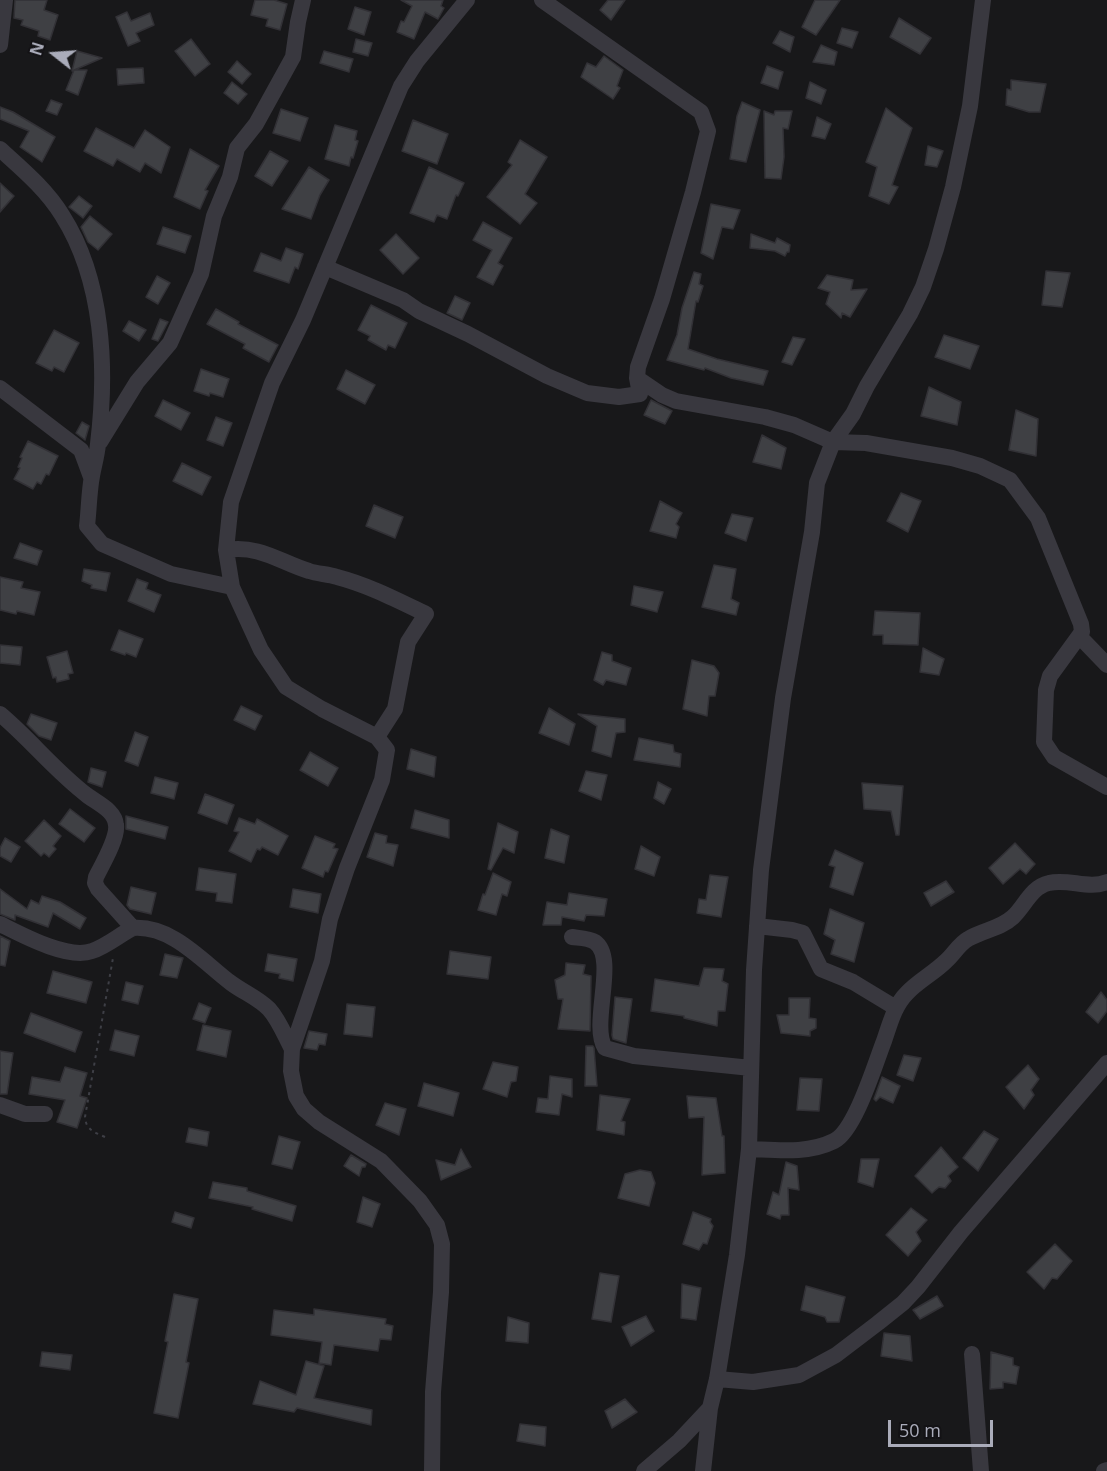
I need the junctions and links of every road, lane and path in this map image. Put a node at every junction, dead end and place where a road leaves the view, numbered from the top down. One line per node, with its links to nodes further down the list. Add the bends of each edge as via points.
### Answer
1 (4, 0): 6 (street)
2 (303, 0): 12 (street, via 293,57 256,124 237,148 214,216 201,274 170,343 137,382)
3 (467, 0): 8 (street, via 401,86)
4 (542, 0): 9 (street, via 701,112 708,131 662,299 640,358)
5 (983, 0): 11 (street, via 970,106 933,259 910,314)
6 (0, 45)
7 (0, 149): 12 (street, via 51,199 81,251 95,302 103,366)
8 (325, 267): 9 (street, via 380,289 587,393 619,397); 14 (street, via 272,383 241,468 231,502)
9 (639, 386): 11 (street, via 676,401 784,423)
10 (0, 388): 13 (street, via 81,450)
11 (833, 442): 16 (street, via 866,443 952,458 1010,480 1038,518 1081,624); 23 (street, via 818,483 783,698)
12 (98, 445): 13 (street)
13 (92, 478): 15 (street, via 87,526 102,544 171,574)
14 (226, 550): 15 (street); 19 (street, via 242,548 276,556 308,571 362,585 426,614 408,642 395,709)
15 (232, 587): 19 (street, via 261,650 286,687)
16 (1080, 637): 17 (street); 20 (street, via 1050,676 1044,742 1054,757)
17 (1107, 665)
18 (0, 714): 24 (street, via 76,787 112,814 117,831 95,883)
19 (377, 737): 28 (street, via 387,750 382,780 347,868 330,919 322,961)
20 (1107, 787)
21 (1107, 882): 27 (street, via 1059,882 1038,888 1013,917 962,944 908,992)
22 (0, 924): 26 (street, via 78,954 91,952)
23 (757, 926): 27 (street, via 803,933 821,969 853,981); 30 (street)
24 (133, 928): 26 (street); 28 (street, via 153,931 181,943 261,1003 274,1016)
25 (572, 937): 30 (street, via 596,942 602,950 600,1030 605,1048 634,1056)
26 (116, 938): 33 (path, via 85,1117 90,1130)
27 (896, 1008): 34 (street, via 856,1114 843,1135 814,1148)
28 (292, 1049): 38 (street, via 296,1096 304,1109 381,1161 420,1201 437,1226 442,1244)
29 (1107, 1063): 36 (street, via 918,1287 886,1317 836,1355 799,1376 753,1382)
30 (751, 1068): 34 (street)
31 (0, 1106): 32 (street, via 25,1114)
32 (45, 1114)
33 (105, 1137)
34 (749, 1149): 36 (street)
35 (972, 1353): 41 (street)
36 (717, 1378): 37 (street)
37 (710, 1408): 39 (street); 40 (street)
38 (432, 1471)
39 (644, 1471)
40 (703, 1471)
41 (981, 1471)

